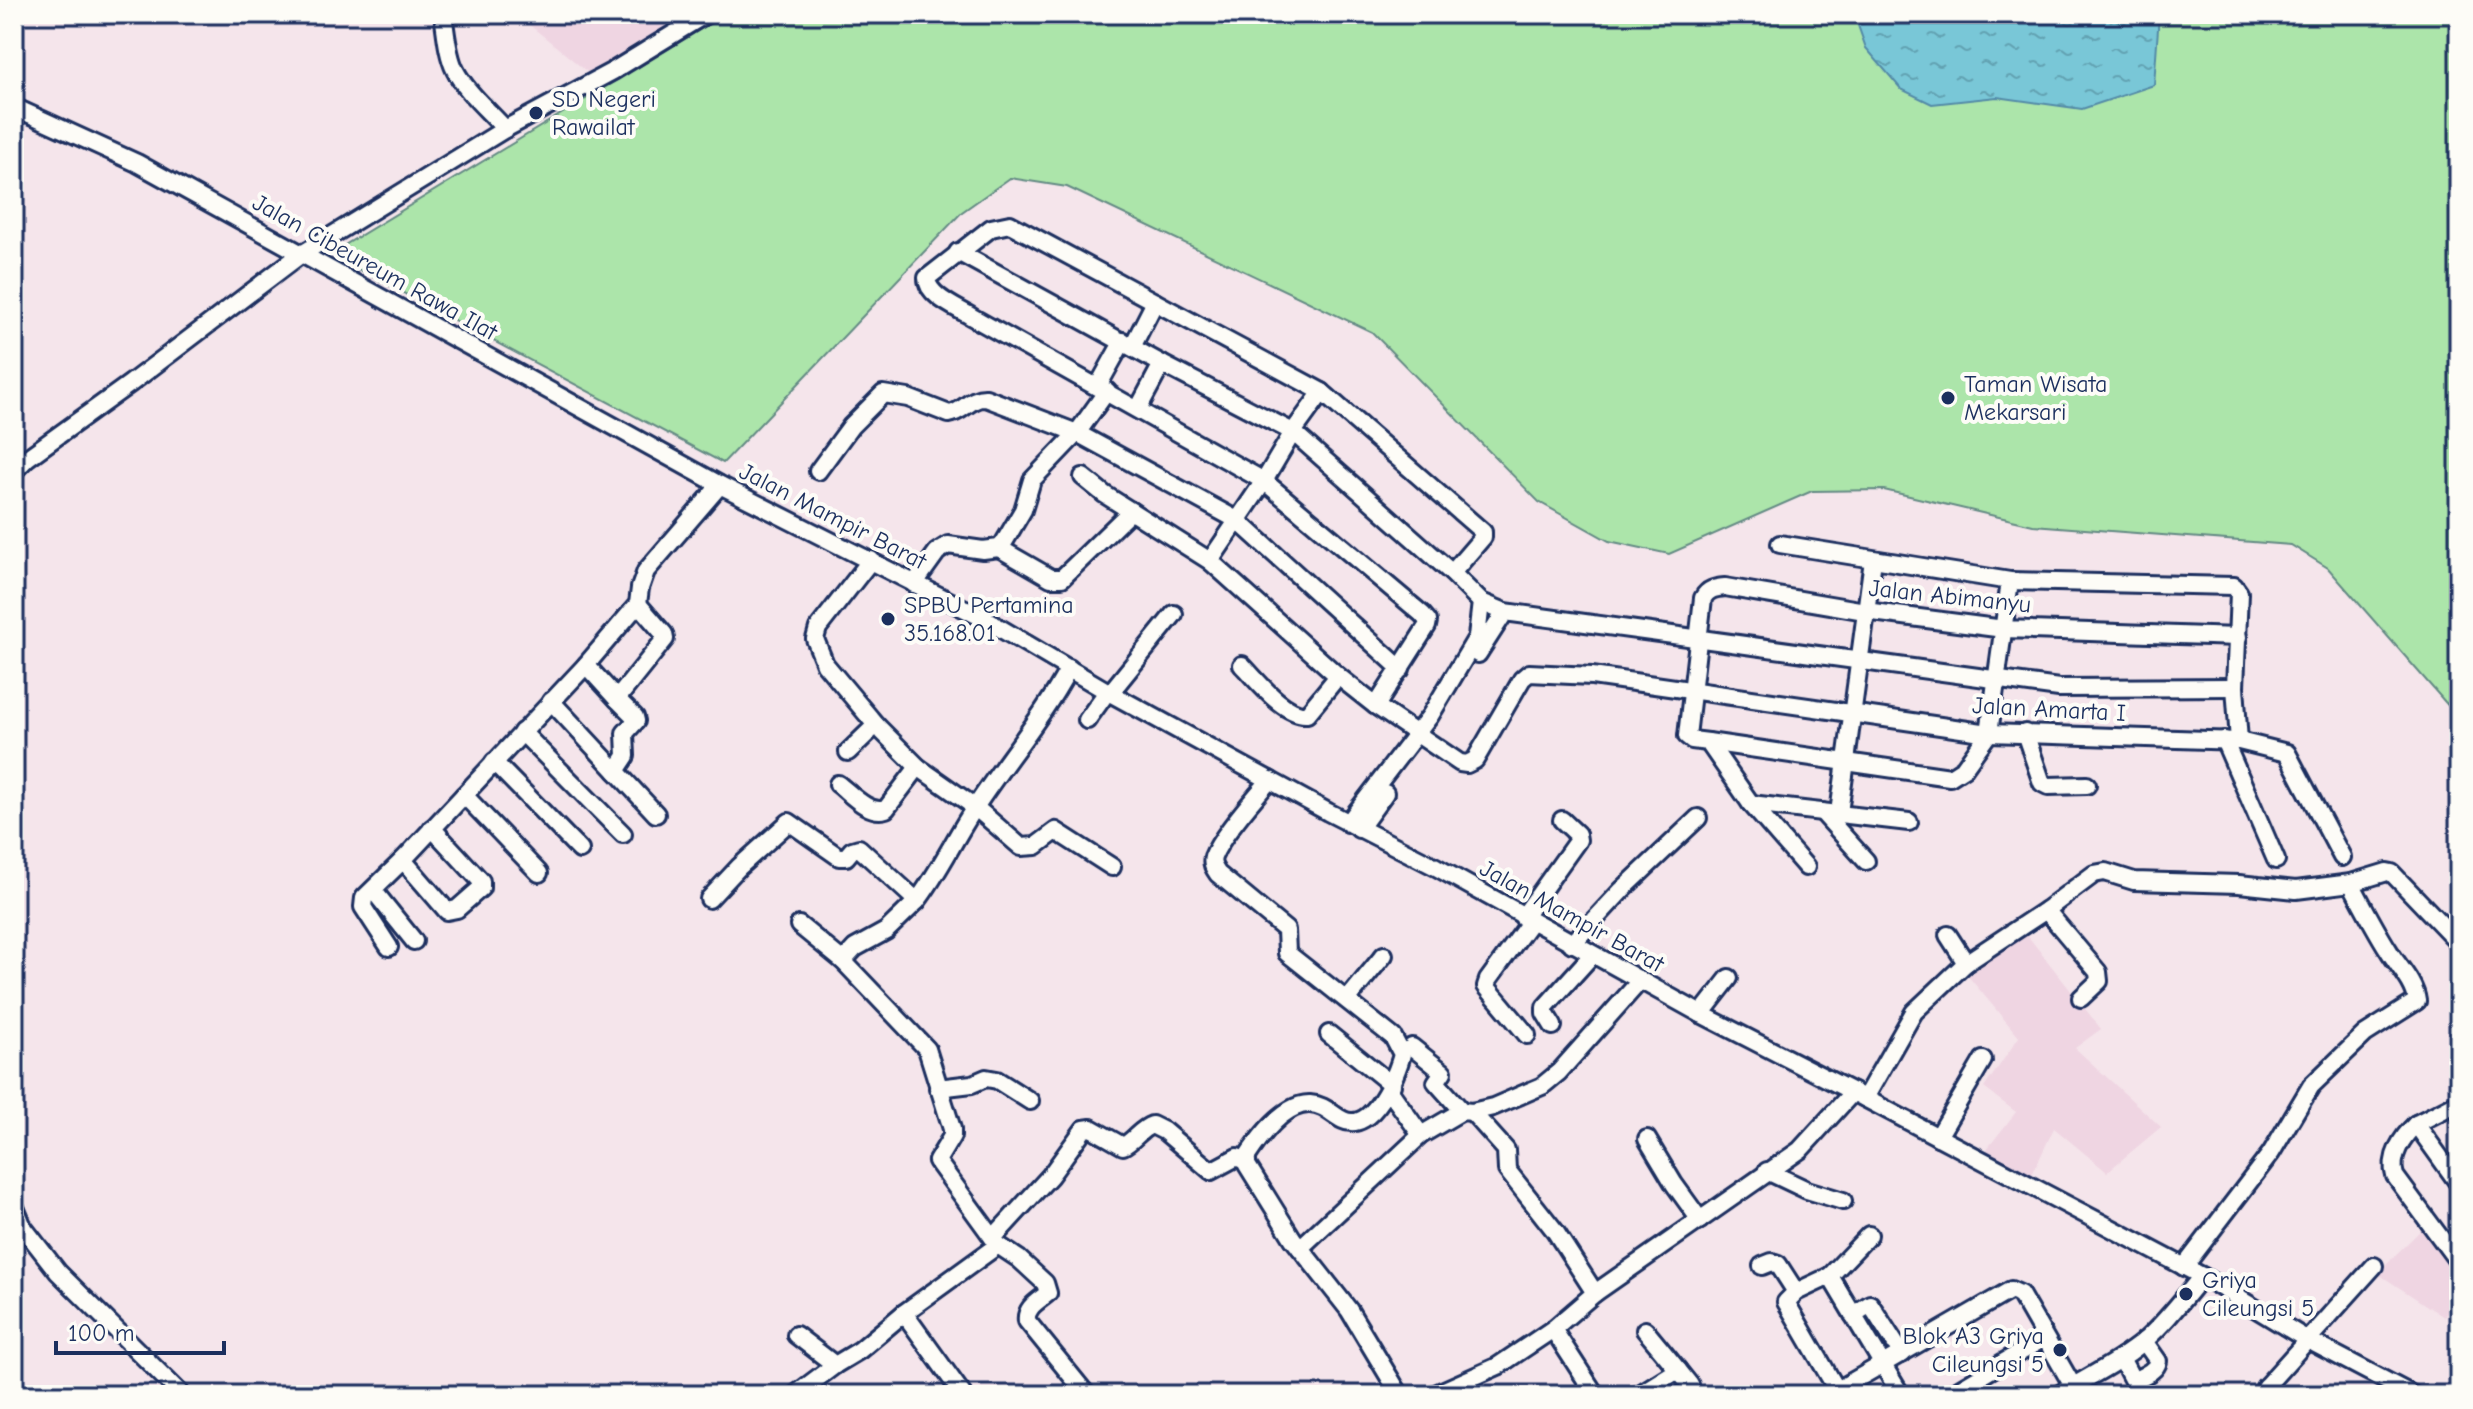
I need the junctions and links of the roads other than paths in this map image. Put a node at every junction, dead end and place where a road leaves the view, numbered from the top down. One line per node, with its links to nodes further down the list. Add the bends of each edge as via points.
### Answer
1 (443, 14): 4 (street, via 456,72)
2 (706, 14): 4 (street)
3 (14, 107): 6 (street, Jalan Cibeureum Rawa Ilat, via 137,163)
4 (505, 129): 6 (street)
5 (958, 252): 7 (street, via 991,228 1010,224); 8 (street); 10 (street, via 927,278 931,291)
6 (290, 262): 15 (street); 18 (street, Jalan Cibeureum Rawa Ilat)
7 (1155, 302): 8 (street); 11 (street)
8 (1128, 344): 9 (street); 10 (street)
9 (1162, 364): 12 (street); 13 (street)
10 (1102, 388): 12 (street); 14 (street)
11 (1322, 392): 13 (street); 27 (street, via 1483,532)
12 (1138, 409): 19 (street)
13 (1293, 432): 19 (street); 27 (street)
14 (1077, 433): 16 (street, via 986,398 949,414 883,394); 21 (street); 23 (street, via 1032,480 1023,510)
15 (14, 471)
16 (818, 471)
17 (1083, 477): 20 (street)
18 (714, 481): 24 (street, Jalan Mampir Barat); 31 (street, via 646,571)
19 (1264, 481): 21 (street); 43 (street, via 1426,618 1427,626)
20 (1131, 511): 23 (street, via 1062,578 1051,578); 26 (street)
21 (1237, 520): 26 (street); 43 (street)
22 (1780, 544): 25 (street)
23 (999, 548): 29 (street, via 948,545)
24 (871, 560): 29 (street, Jalan Mampir Barat); 54 (street, via 815,639 825,664)
25 (1873, 560): 28 (street); 32 (street)
26 (1210, 561): 44 (street)
27 (1452, 573): 30 (street)
28 (2010, 581): 35 (street); 37 (street, via 2234,586 2239,593)
29 (914, 584): 42 (street, Jalan Mampir Barat)
30 (1481, 602): 33 (street); 38 (street)
31 (638, 604): 40 (street); 49 (street, via 665,639)
32 (1865, 611): 35 (street, Jalan Abimanyu); 36 (street, Jalan Abimanyu, via 1713,588 1703,598); 39 (street)
33 (1505, 612): 36 (street); 38 (street)
34 (1174, 614): 48 (street)
35 (2004, 629): 37 (street, Jalan Abimanyu); 45 (street)
36 (1697, 637): 39 (street); 47 (street)
37 (2238, 637): 46 (street)
38 (1482, 639): 58 (street)
39 (1859, 661): 45 (street); 52 (street)
40 (586, 665): 49 (street); 50 (street)
41 (1242, 665): 44 (street, via 1299,714 1307,714)
42 (1069, 668): 48 (street, Jalan Mampir Barat); 71 (street, via 1050,704)
43 (1401, 669): 51 (street)
44 (1338, 676): 51 (street)
45 (1997, 680): 46 (street, via 2059,688); 56 (street)
46 (2235, 687): 59 (street)
47 (1691, 691): 52 (street, Jalan Amarta I); 58 (street, Jalan Amarta I, via 1529,673 1475,760 1460,763); 60 (street, via 1687,736)
48 (1108, 692): 53 (street); 66 (street, Jalan Mampir Barat)
49 (617, 699): 65 (street, via 636,721 625,733 626,756)
50 (551, 701): 55 (street); 65 (street)
51 (1376, 706): 58 (street)
52 (1853, 712): 56 (street, Jalan Amarta I); 63 (street)
53 (1087, 720)
54 (876, 725): 61 (street); 64 (street)
55 (522, 732): 62 (street); 80 (street)
56 (1989, 733): 57 (street, Jalan Amarta I); 63 (street, via 1964,768 1950,777)
57 (2025, 733): 59 (street, Jalan Amarta I); 68 (street, via 2042,783)
58 (1423, 737): 78 (street)
59 (2232, 741): 82 (street, Jalan Amarta I, via 2287,753); 84 (street)
60 (1708, 742): 63 (street); 70 (street)
61 (848, 752)
62 (494, 762): 69 (street); 81 (street)
63 (1846, 762): 73 (street)
64 (918, 767): 67 (street, via 879,812); 71 (street)
65 (616, 771): 74 (street)
66 (1270, 780): 78 (street, Jalan Mampir Barat); 108 (street, via 1224,839 1213,866 1286,930 1287,953)
67 (838, 784)
68 (2087, 785)
69 (464, 795): 79 (street); 88 (street)
70 (1751, 804): 72 (street); 87 (street)
71 (975, 807): 86 (street, via 1021,847 1036,846 1056,831); 92 (street)
72 (1822, 812): 73 (street); 85 (street)
73 (1839, 813): 77 (street)
74 (656, 814)
75 (1698, 818): 99 (street)
76 (1562, 820): 94 (street, via 1578,840)
77 (1909, 822)
78 (1354, 826): 94 (street, Jalan Mampir Barat)
79 (432, 828): 83 (street); 83 (street, via 481,881 481,888 447,911)
80 (623, 834)
81 (580, 850)
82 (2342, 857)
83 (403, 860): 90 (street)
84 (2276, 860)
85 (1866, 861)
86 (1112, 867)
87 (1806, 867)
88 (539, 873)
89 (2351, 883): 93 (street, via 2296,890 2134,881 2105,872 2087,878); 98 (street, via 2392,873); 137 (street, via 2417,1001 2365,1034 2311,1086 2271,1153)
90 (373, 890): 97 (street); 100 (street, via 363,907)
91 (709, 899): 92 (street, via 789,822 839,857 859,848)
92 (917, 901): 103 (street)
93 (2046, 910): 104 (street); 107 (street, via 2098,972 2099,981)
94 (1527, 919): 99 (street, Jalan Mampir Barat); 112 (street, via 1486,986)
95 (799, 925): 103 (street)
96 (1948, 935): 104 (street)
97 (414, 941)
98 (2459, 943)
99 (1572, 944): 102 (street, Jalan Mampir Barat)
100 (389, 947)
101 (1384, 955): 108 (street)
102 (1592, 955): 106 (street, Jalan Mampir Barat); 110 (street, via 1545,1007)
103 (843, 961): 115 (street, via 927,1049)
104 (1966, 963): 117 (street, via 1914,1012)
105 (1729, 978): 109 (street)
106 (1640, 981): 109 (street, Jalan Mampir Barat); 120 (street, via 1542,1086)
107 (2081, 998)
108 (1347, 1000): 116 (street, via 1400,1048)
109 (1701, 1014): 117 (street, Jalan Mampir Barat)
110 (1553, 1026)
111 (1329, 1034): 116 (street)
112 (1527, 1035)
113 (1412, 1047): 120 (street, via 1443,1072 1436,1082)
114 (1983, 1060): 123 (street)
115 (938, 1088): 118 (street, via 986,1078); 132 (street, via 952,1136 937,1161)
116 (1391, 1088): 122 (street); 125 (street, via 1363,1120 1352,1123 1308,1103 1293,1109 1261,1134)
117 (1859, 1095): 123 (street, Jalan Mampir Barat); 126 (street, via 1800,1150)
118 (1030, 1101)
119 (2459, 1102): 121 (street)
120 (1467, 1112): 122 (street); 141 (street, via 1506,1150 1507,1170)
121 (2416, 1124): 127 (street); 134 (street, via 2401,1142 2392,1169)
122 (1421, 1135): 133 (street)
123 (1938, 1137): 137 (street, Jalan Mampir Barat)
124 (1647, 1139): 130 (street)
125 (1247, 1162): 132 (street, via 1237,1157 1211,1171 1152,1125 1123,1146 1084,1129); 133 (street)
126 (1767, 1171): 128 (street); 130 (street)
127 (2459, 1184)
128 (1843, 1201)
129 (14, 1205): 160 (street, via 23,1227 58,1272)
130 (1700, 1220): 141 (street)
131 (1869, 1235): 138 (street)
132 (996, 1242): 142 (street); 163 (street, via 1048,1288 1029,1308 1027,1321)
133 (1300, 1248): 164 (street, via 1349,1310)
134 (2459, 1263)
135 (1762, 1266): 140 (street, via 1778,1264)
136 (2374, 1266): 148 (street)
137 (2184, 1267): 139 (street, Jalan Mampir Barat)
138 (1830, 1276): 140 (street); 143 (street)
139 (2202, 1276): 148 (street, Jalan Mampir Barat); 149 (street)
140 (1796, 1292): 158 (street, via 1786,1302)
141 (1595, 1293): 144 (street)
142 (904, 1313): 152 (street); 162 (street)
143 (1853, 1315): 150 (street, via 1870,1304); 153 (street)
144 (1553, 1329): 165 (street, via 1498,1366); 166 (street)
145 (1645, 1330): 154 (street)
146 (796, 1335): 152 (street)
147 (2044, 1338): 150 (street, via 2020,1294 2011,1290); 156 (street); 159 (street)
148 (2306, 1339): 157 (street); 169 (street, Jalan Mampir Barat)
149 (2144, 1341): 151 (street); 151 (street, via 2158,1361 2152,1370 2133,1381)
150 (1902, 1354): 153 (street)
151 (2121, 1358): 156 (street)
152 (835, 1365): 161 (street)
153 (1883, 1365): 158 (street); 168 (street)
154 (1678, 1370): 155 (street); 167 (street)
155 (1690, 1385)
156 (2070, 1392)
157 (2265, 1392)
158 (1835, 1393)
159 (1957, 1393)
160 (182, 1395)
161 (795, 1395)
162 (963, 1395)
163 (1087, 1395)
164 (1400, 1395)
165 (1433, 1395)
166 (1598, 1395)
167 (1638, 1395)
168 (1901, 1395)
169 (2413, 1395)

